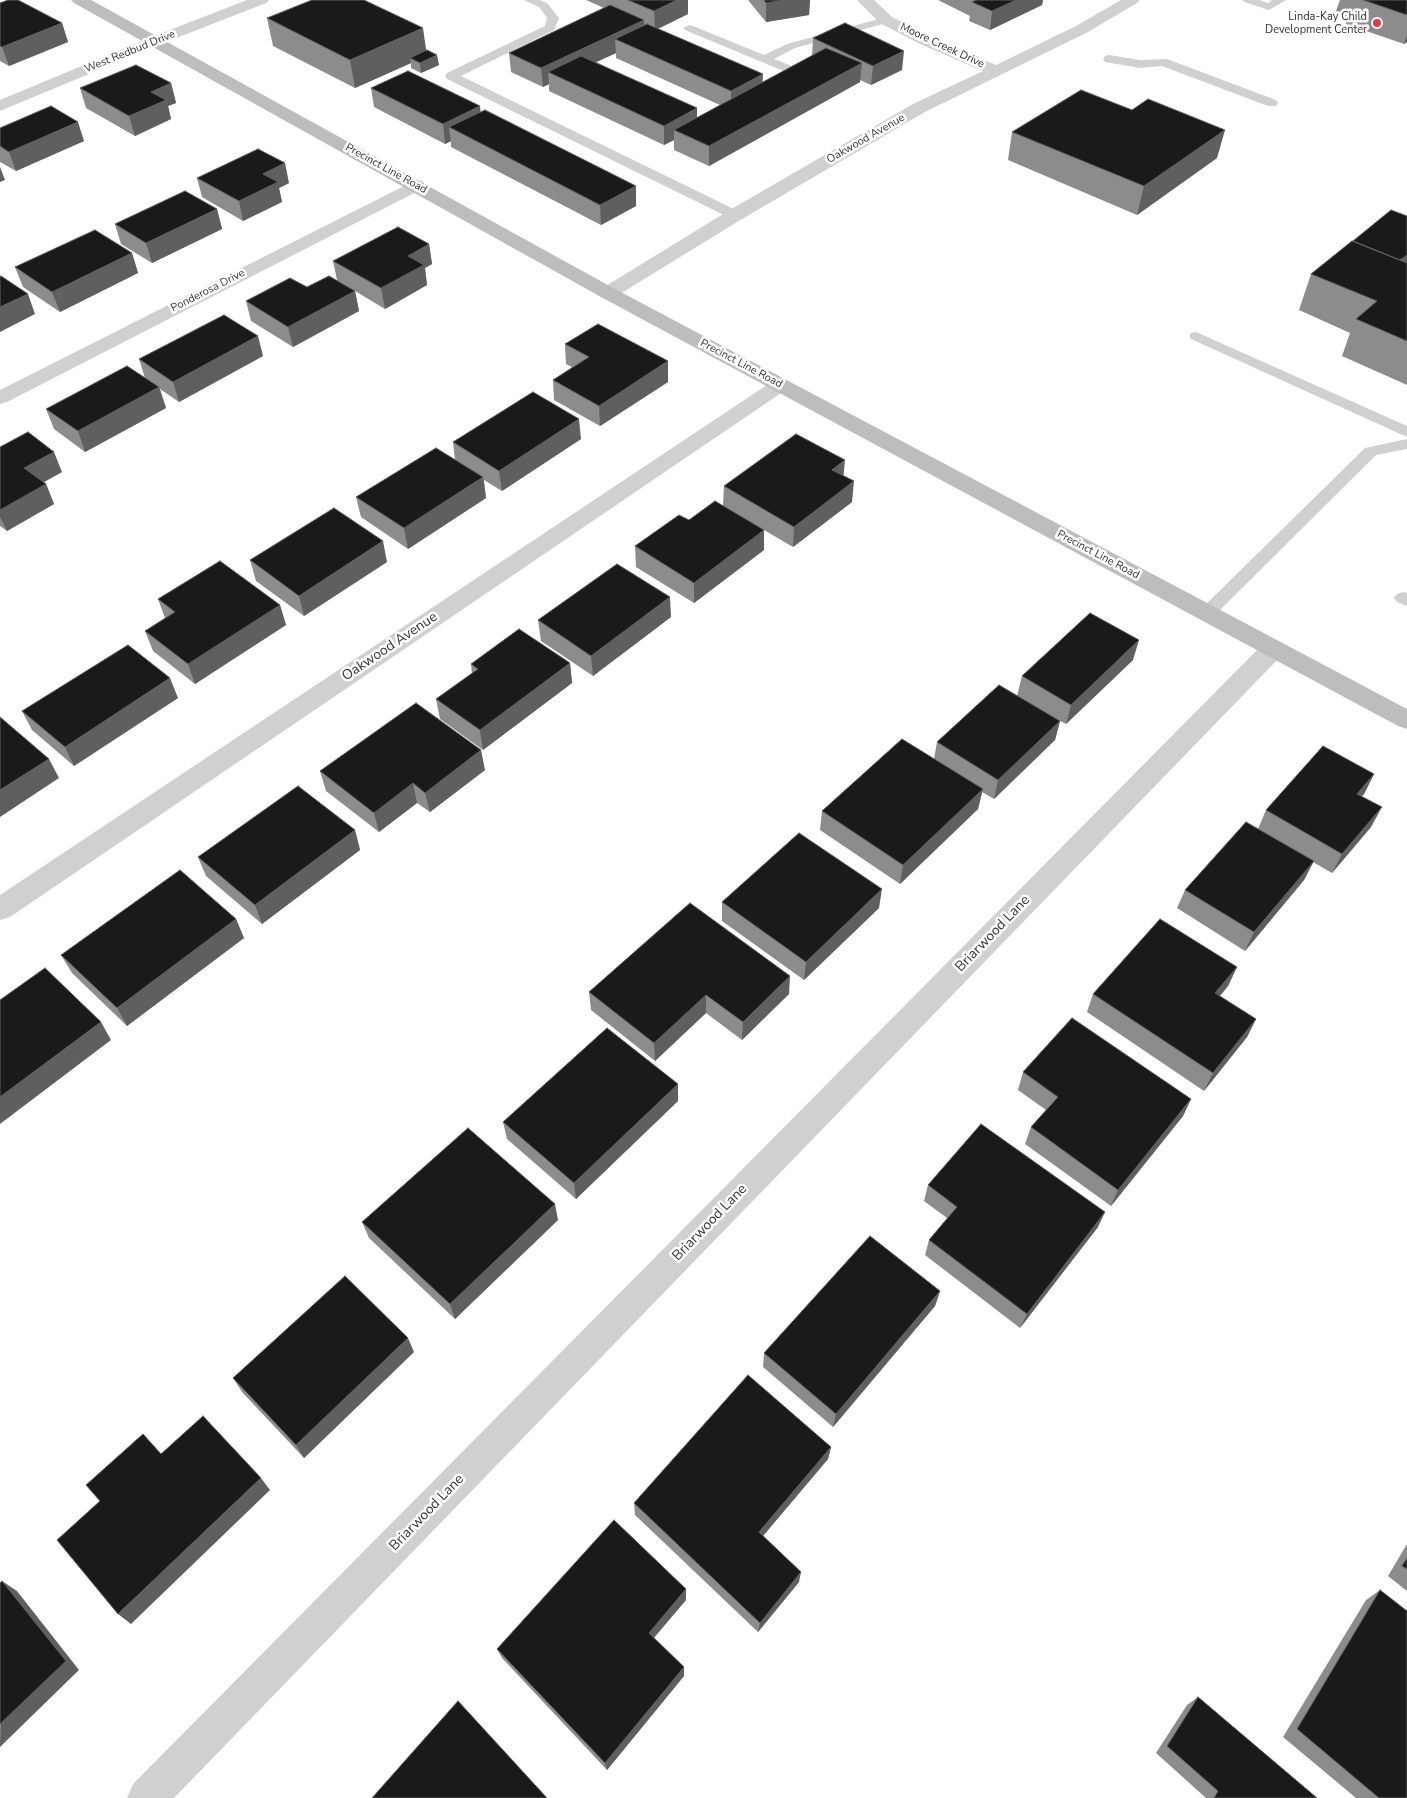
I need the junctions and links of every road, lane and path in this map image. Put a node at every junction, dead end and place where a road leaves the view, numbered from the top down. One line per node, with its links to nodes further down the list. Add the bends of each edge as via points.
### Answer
1 (79, 0): 10 (main road, Precinct Line Road)
2 (262, 0): 10 (street, West Redbud Drive)
3 (530, 0): 18 (lane, via 543,5 553,18 550,28 451,76)
4 (865, 0): 8 (street, Moore Creek Drive)
5 (1132, 0): 14 (street, Oakwood Avenue, via 1100,20)
6 (1248, 0): 7 (lane, via 1269,7)
7 (1280, 0)
8 (886, 20): 11 (lane, via 791,46); 14 (street, Moore Creek Drive)
9 (689, 28): 11 (lane)
10 (155, 41): 16 (street, West Redbud Drive); 17 (main road, Precinct Line Road)
11 (765, 59): 13 (lane)
12 (1109, 59): 15 (lane, via 1140,64 1163,62)
13 (793, 71)
14 (997, 72): 18 (street, Oakwood Avenue, via 919,108)
15 (1272, 103)
16 (0, 106)
17 (416, 185): 19 (main road, Precinct Line Road); 22 (street, Ponderosa Drive)
18 (734, 216): 19 (street, Oakwood Avenue)
19 (608, 293): 21 (main road, Precinct Line Road)
20 (1196, 336): 23 (lane)
21 (780, 385): 25 (main road, Precinct Line Road); 28 (street, Oakwood Avenue)
22 (0, 398)
23 (1407, 432)
24 (1407, 444): 25 (lane, via 1371,451)
25 (1207, 613): 26 (main road, Precinct Line Road)
26 (1273, 649): 27 (main road, Precinct Line Road); 29 (street, Briarwood Lane)
27 (1407, 720)
28 (0, 909)
29 (147, 1798)

